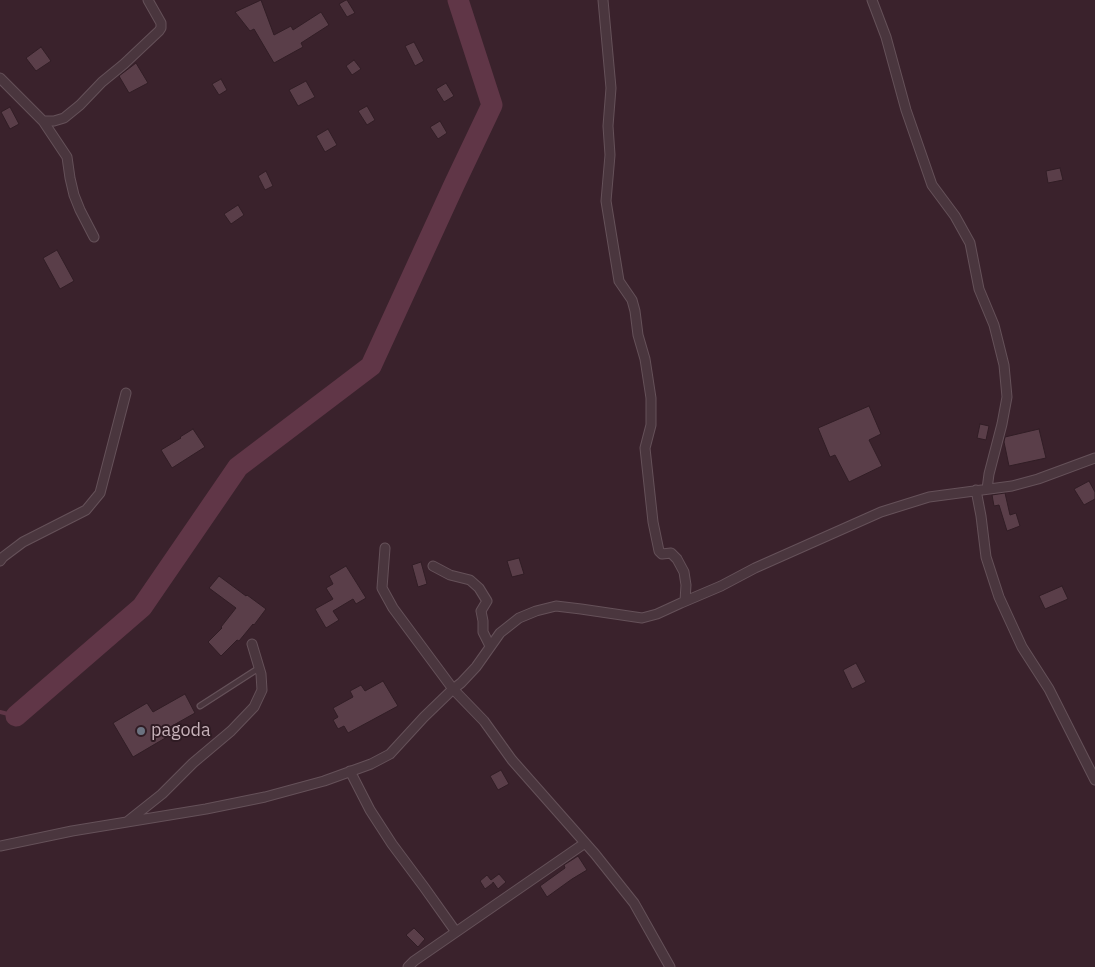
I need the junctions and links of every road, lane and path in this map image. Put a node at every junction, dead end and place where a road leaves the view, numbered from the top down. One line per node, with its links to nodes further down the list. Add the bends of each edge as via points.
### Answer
1 (148, 0): 5 (street, via 161,23 159,31 64,118)
2 (603, 0): 14 (street, via 611,88 606,201 619,281 635,310 651,398 651,425 645,448 653,522 659,551 677,558 684,572)
3 (872, 0): 9 (street, via 932,185 970,243 980,289 994,325 1004,365 1007,397)
4 (0, 78): 5 (street)
5 (43, 122): 6 (street, via 67,157 74,196)
6 (94, 237)
7 (126, 393): 12 (street, via 100,494 86,510 23,542)
8 (1095, 458): 9 (street, via 1038,479)
9 (987, 489): 10 (street)
10 (976, 490): 14 (street, via 928,497 880,512); 21 (street, via 986,557 999,597 1022,647 1049,689)
11 (384, 548): 18 (street, via 382,588 393,608)
12 (0, 561)
13 (433, 566): 16 (street, via 470,580 479,588 487,601 481,611 483,632)
14 (685, 601): 16 (street, via 642,618 556,606 520,618 500,633)
15 (252, 644): 17 (street)
16 (490, 646): 18 (street, via 476,667)
17 (259, 668): 19 (lane); 22 (street, via 262,690 254,707 162,794)
18 (453, 689): 20 (street, via 390,754); 23 (street, via 484,721 512,760)
19 (200, 706)
20 (350, 771): 22 (street, via 265,797); 25 (street, via 392,844)
21 (1095, 780)
22 (126, 822): 24 (street)
23 (584, 843): 25 (street); 27 (street, via 634,903)
24 (0, 846)
25 (456, 932): 26 (street)
26 (408, 967)
27 (670, 967)

